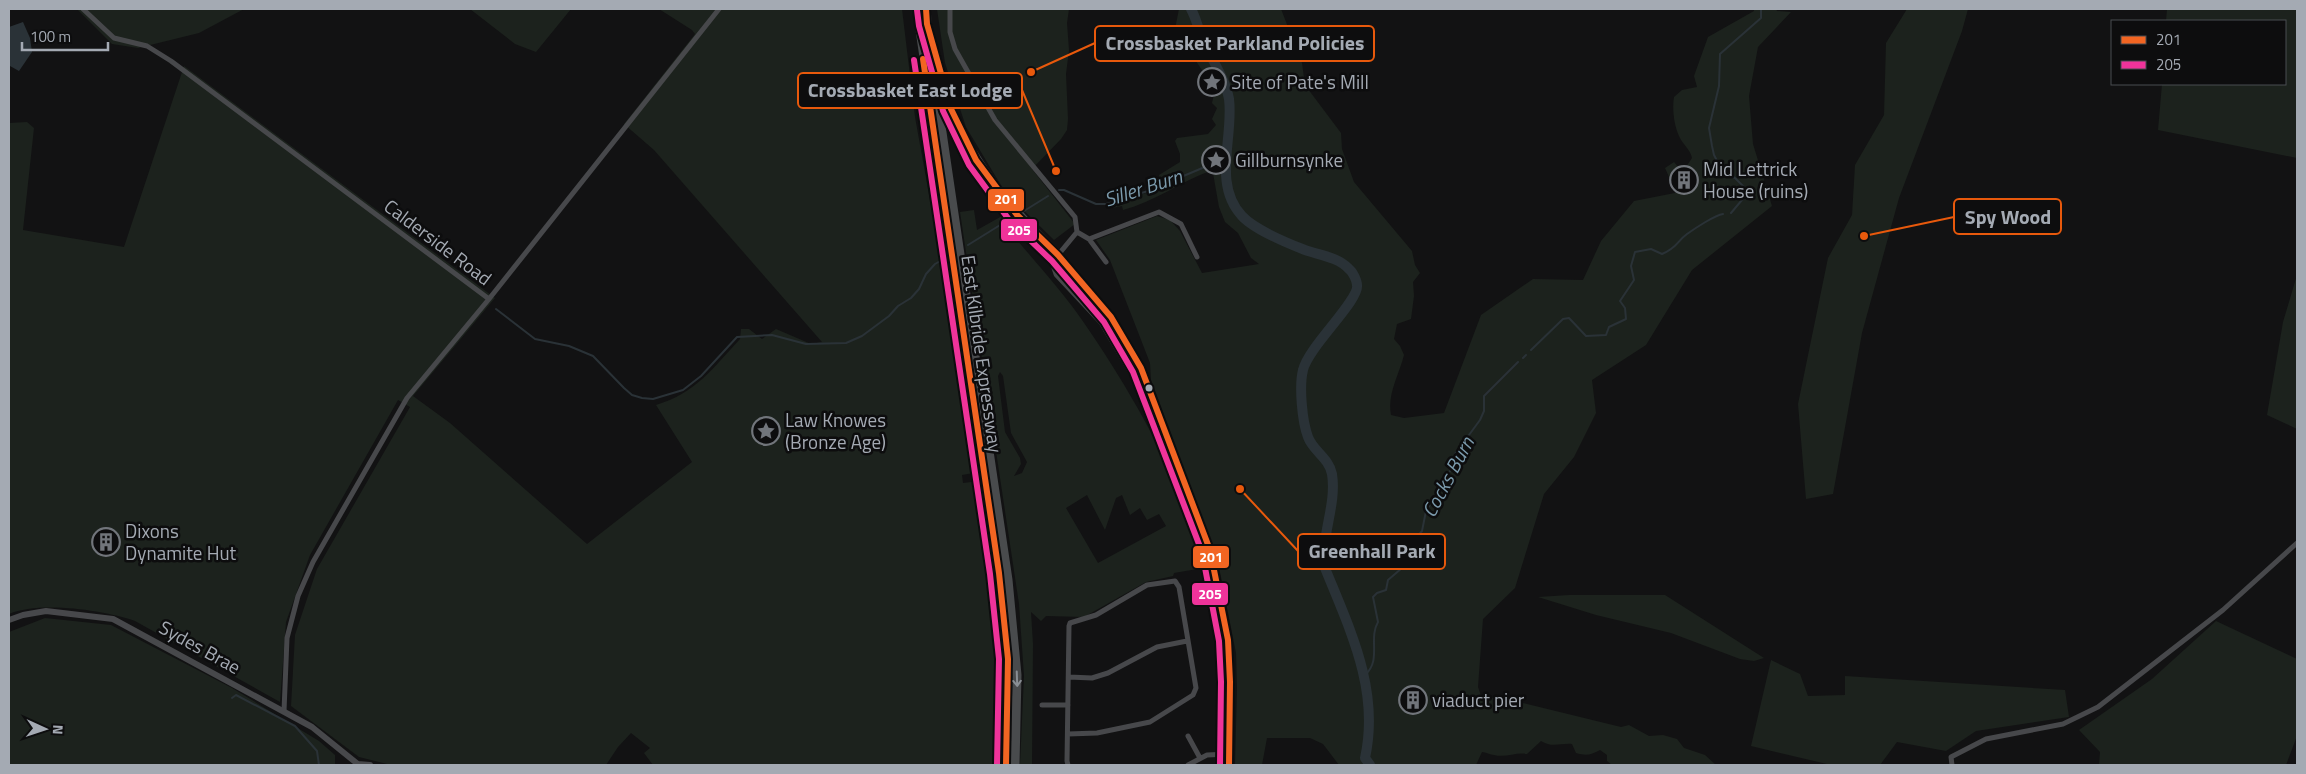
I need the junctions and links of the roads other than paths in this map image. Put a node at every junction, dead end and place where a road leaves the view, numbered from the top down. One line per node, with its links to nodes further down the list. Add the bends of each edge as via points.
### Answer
1 (83, 9): 12 (street, Calderside Road, via 114,38 147,46 171,61)
2 (719, 9): 12 (street)
3 (917, 9): 27 (highway, East Kilbride Expressway, via 999,573 1008,659)
4 (926, 9): 6 (highway, East Kilbride Expressway)
5 (950, 9): 7 (street, via 950,32 962,64 995,120 1075,217)
6 (927, 24): 9 (highway, via 951,110 963,136 993,185 1017,215); 28 (highway, East Kilbride Expressway, one-way to 28, via 1008,580 1017,675)
7 (1077, 232): 8 (street); 9 (street)
8 (1089, 239): 10 (street, via 1159,212 1180,224); 11 (street)
9 (1058, 255): 13 (main road, via 1111,317 1141,368); 13 (main road, via 1057,274 1102,322)
10 (1197, 257)
11 (1106, 262)
12 (489, 299): 20 (street, Calderside Road, via 407,398 313,562 298,596 287,638)
13 (1161, 424): 23 (main road, via 1210,550 1228,640)
14 (2297, 543): 32 (street, via 2223,610 2098,707 2063,724 1986,739 1951,757)
15 (9, 620): 20 (street, Sydes Brae, via 22,614 46,611 114,619)
16 (1187, 641): 17 (street, via 1157,646 1108,674 1092,678); 17 (street, via 1178,583 1172,580 1147,585 1096,615 1070,623); 21 (street, via 1196,688 1194,695 1150,722 1097,733)
17 (1069, 677): 19 (street)
18 (1042, 704): 19 (street)
19 (1068, 705): 21 (street)
20 (284, 711): 25 (street, Sydes Brae, via 312,727)
21 (1068, 734): 29 (street)
22 (1188, 736): 24 (street)
23 (1229, 754): 24 (street); 31 (main road)
24 (1200, 758): 30 (street)
25 (358, 765): 26 (street)
26 (370, 765)
27 (1006, 765)
28 (1015, 765)
29 (1068, 765)
30 (1188, 765)
31 (1229, 765)
32 (1952, 765)

